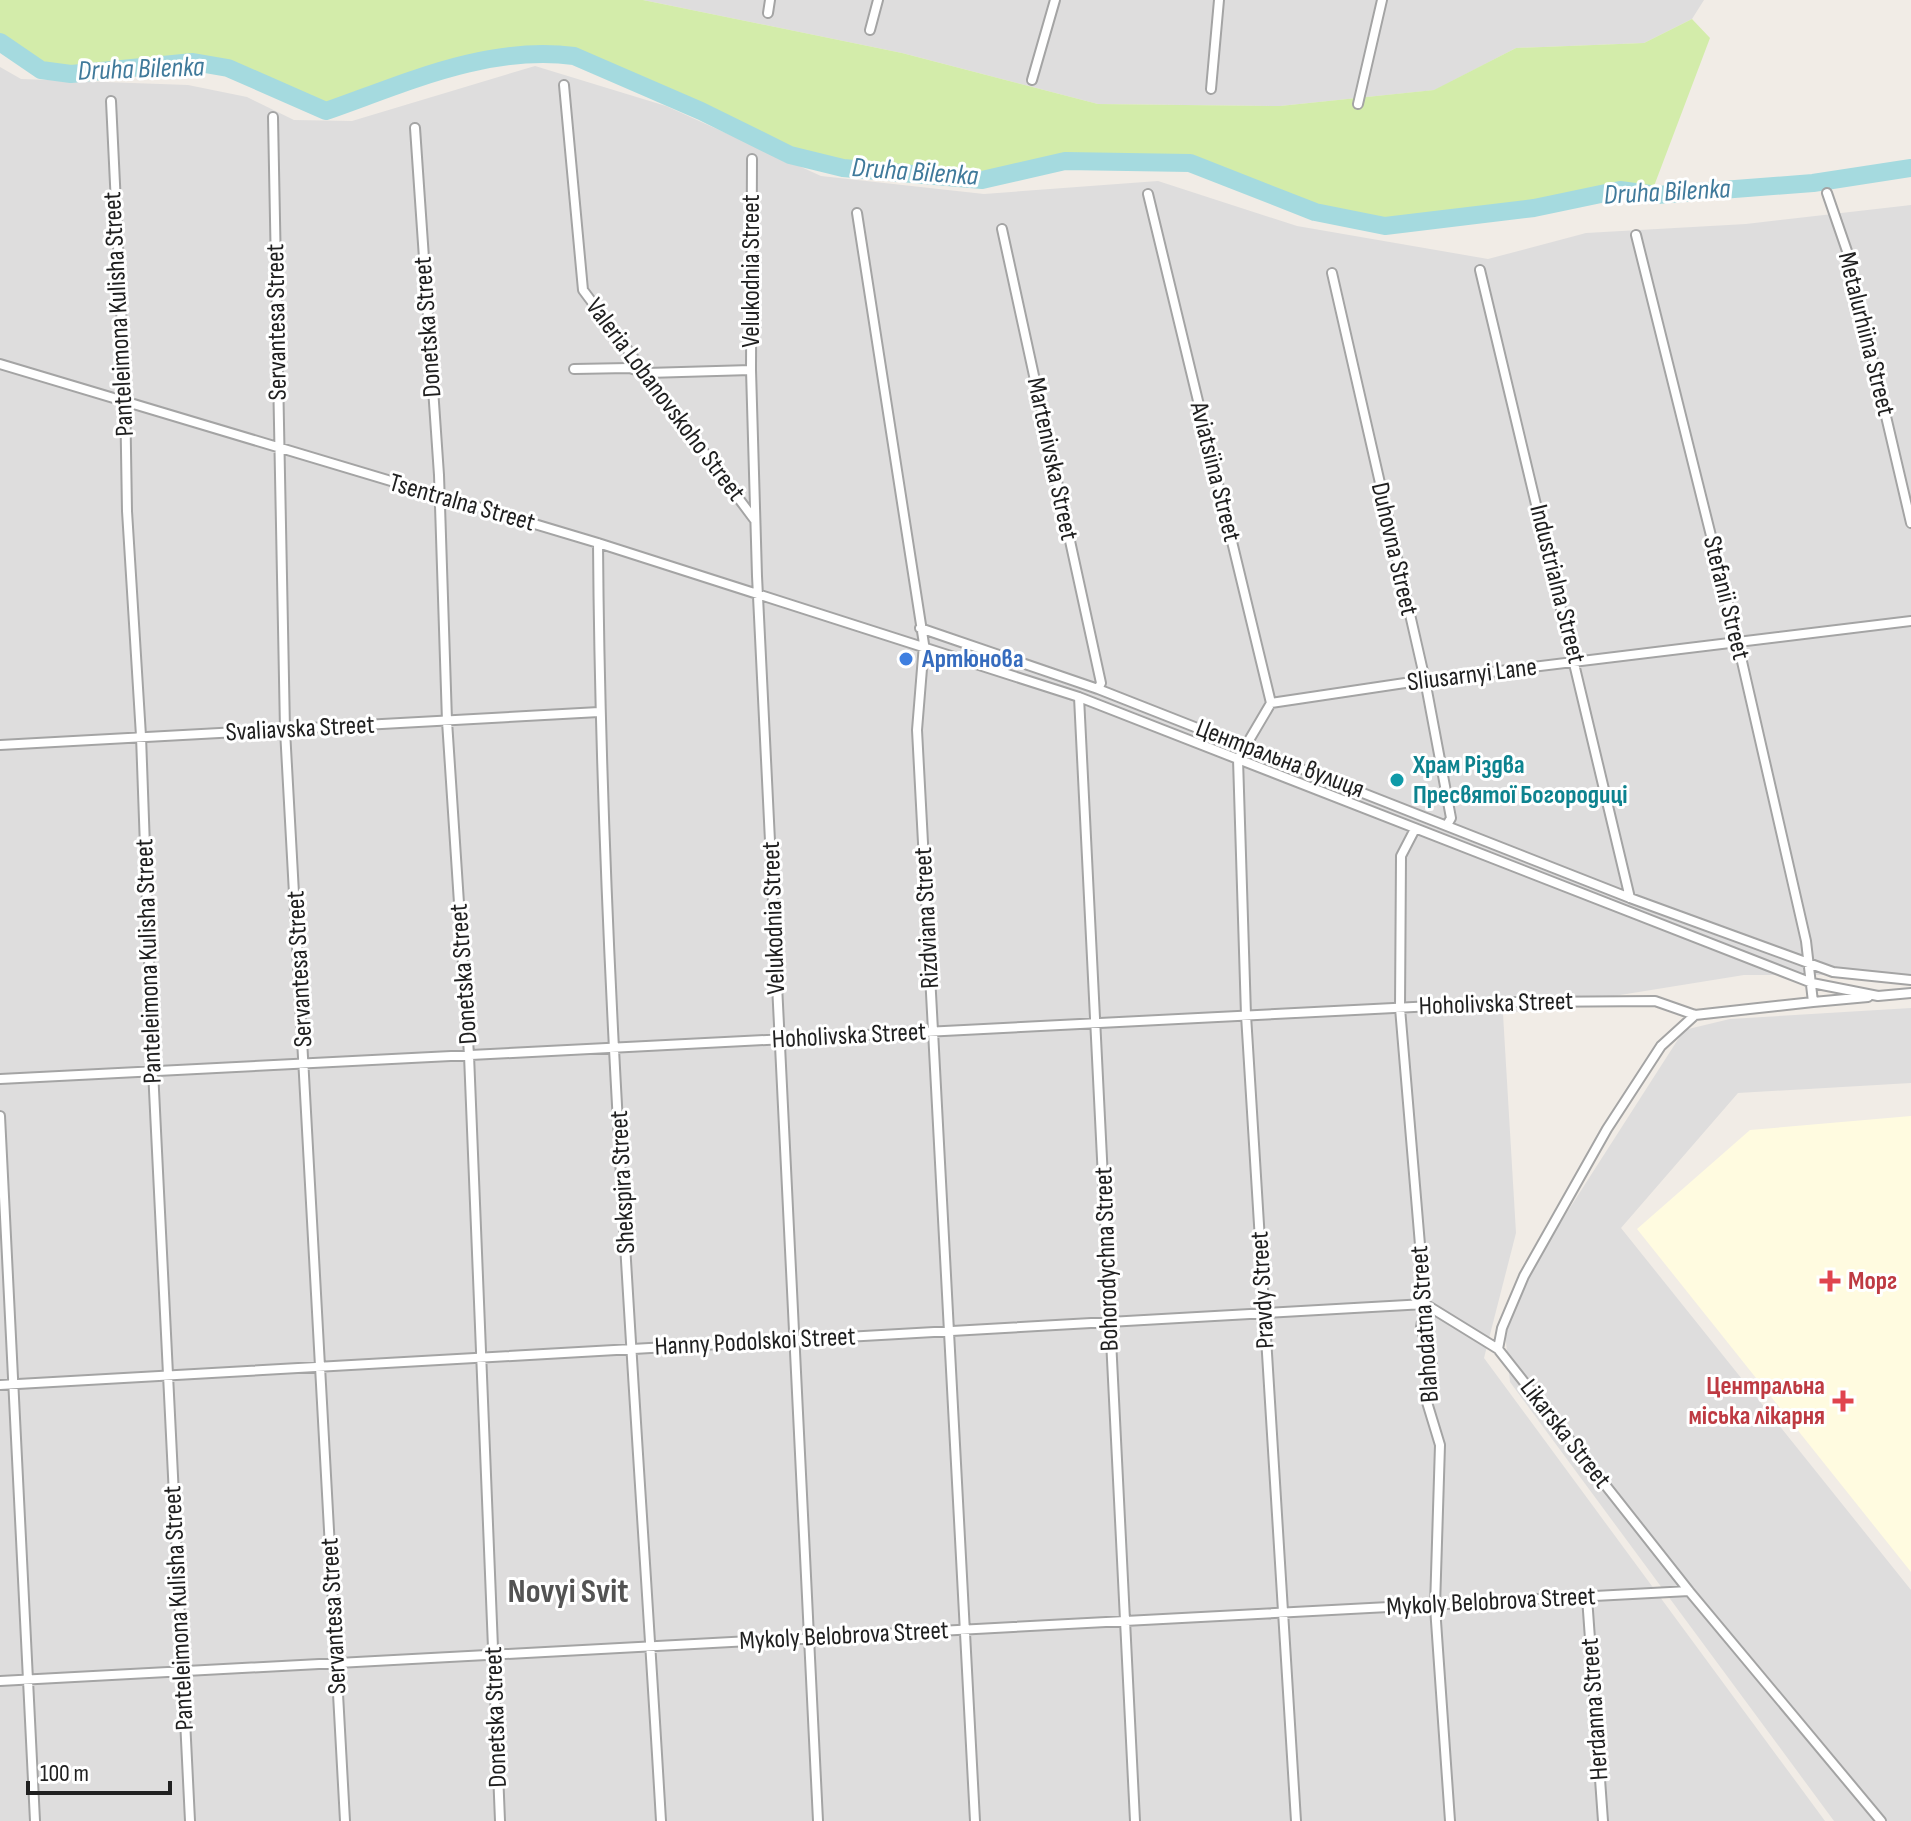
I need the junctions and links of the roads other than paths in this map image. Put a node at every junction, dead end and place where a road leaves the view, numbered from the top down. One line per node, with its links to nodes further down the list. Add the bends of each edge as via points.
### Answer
1 (770, 0): 6 (street)
2 (878, 0): 7 (street)
3 (1055, 0): 8 (street)
4 (1219, 0): 10 (street)
5 (1382, 0): 12 (street)
6 (768, 13)
7 (870, 30)
8 (1032, 80)
9 (564, 85): 26 (street, Valeria Lobanovskoho Street, via 583,290)
10 (1211, 89)
11 (111, 101): 27 (street, Panteleimona Kulisha Street)
12 (1358, 104)
13 (273, 117): 28 (street, Servantesa Street)
14 (415, 128): 29 (street, Donetska Street)
15 (752, 159): 25 (street, Velukodnia Street)
16 (1827, 193): 31 (street, Metalurhiina Street, via 1848,254)
17 (1148, 194): 42 (street, Aviatsiina Street)
18 (857, 213): 35 (street, Rizdviana Street)
19 (1002, 229): 40 (street, Martenivska Street, via 1101,683)
20 (1636, 235): 37 (street, Stefanii Street)
21 (1480, 270): 38 (street, Industrialna Street)
22 (1332, 273): 39 (street, Duhovna Street)
23 (0, 364): 27 (street, Tsentralna Street)
24 (574, 369): 26 (street, via 629,368)
25 (751, 370): 26 (street); 30 (street, Velukodnia Street)
26 (647, 373): 30 (street, Valeria Lobanovskoho Street)
27 (126, 403): 28 (street, Tsentralna Street); 46 (street, Panteleimona Kulisha Street)
28 (279, 450): 29 (street, Tsentralna Street); 45 (street, Servantesa Street)
29 (439, 495): 32 (street, Tsentralna Street); 44 (street, Donetska Street)
30 (755, 521): 33 (street, Velukodnia Street)
31 (1911, 523)
32 (598, 543): 33 (street, Tsentralna Street); 43 (street, Shekspira Street)
33 (760, 593): 36 (street, Tsentralna Street); 64 (street, Velukodnia Street)
34 (1911, 621): 37 (street, Sliusarnyi Lane)
35 (920, 628): 36 (street, Rizdviana Street); 40 (street, Центральна вулиця)
36 (924, 644): 41 (street, Центральна вулиця); 63 (street, Rizdviana Street, via 917,730)
37 (1738, 644): 38 (street, Sliusarnyi Lane); 53 (street, Stefanii Street, via 1806,941)
38 (1576, 662): 39 (street, Sliusarnyi Lane); 52 (street, Industrialna Street)
39 (1425, 680): 42 (street, Sliusarnyi Lane); 50 (street, Duhovna Street, via 1451,818)
40 (1098, 689): 48 (street, Центральна вулиця)
41 (1079, 697): 49 (street, Центральна вулиця); 62 (street, Bohorodychna Street)
42 (1271, 703): 48 (street)
43 (599, 712): 44 (street, Svaliavska Street); 65 (street, Shekspira Street)
44 (447, 721): 45 (street, Svaliavska Street); 66 (street, Donetska Street)
45 (285, 730): 46 (street, Svaliavska Street); 67 (street, Servantesa Street)
46 (141, 736): 47 (street, Svaliavska Street); 68 (street, Panteleimona Kulisha Street)
47 (0, 745)
48 (1249, 746): 49 (street); 50 (street, Центральна вулиця)
49 (1238, 759): 51 (street, Центральна вулиця); 60 (street, Pravdy Street)
50 (1447, 825): 52 (street, Центральна вулиця)
51 (1415, 829): 55 (street, Центральна вулиця); 59 (street, Blahodatna Street, via 1401,856)
52 (1630, 898): 53 (street, Центральна вулиця)
53 (1806, 961): 54 (street, Центральна вулиця, via 1833,972); 55 (street, Stefanii Street)
54 (1911, 980)
55 (1812, 983): 57 (street); 58 (street, Stefanii Street)
56 (1911, 993): 57 (street)
57 (1878, 996): 58 (street)
58 (1813, 1002): 61 (street)
59 (1400, 1008): 60 (street, Hoholivska Street); 61 (street, Hoholivska Street, via 1655,1001); 71 (street, Blahodatna Street)
60 (1246, 1015): 62 (street, Hoholivska Street); 72 (street, Pravdy Street)
61 (1695, 1015): 77 (street, via 1661,1046 1607,1129 1524,1276)
62 (1098, 1023): 63 (street, Hoholivska Street); 73 (street, Bohorodychna Street)
63 (933, 1031): 64 (street, Hoholivska Street); 74 (street, Rizdviana Street)
64 (779, 1039): 65 (street, Hoholivska Street); 75 (street, Velukodnia Street)
65 (615, 1047): 66 (street, Hoholivska Street); 76 (street, Shekspira Street)
66 (469, 1055): 67 (street, Hoholivska Street); 78 (street, Donetska Street)
67 (305, 1063): 68 (street, Hoholivska Street); 79 (street, Servantesa Street)
68 (153, 1070): 69 (street, Hoholivska Street); 80 (street, Panteleimona Kulisha Street)
69 (0, 1079)
70 (0, 1116): 81 (street)
71 (1425, 1304): 72 (street, Hanny Podolskoi Street); 77 (street); 85 (street, Blahodatna Street, via 1421,1327 1432,1364 1426,1399 1440,1445)
72 (1265, 1313): 73 (street, Hanny Podolskoi Street); 86 (street, Pravdy Street)
73 (1109, 1322): 74 (street, Hanny Podolskoi Street); 87 (street, Bohorodychna Street)
74 (949, 1331): 75 (street, Hanny Podolskoi Street); 88 (street, Rizdviana Street)
75 (794, 1340): 76 (street, Hanny Podolskoi Street); 89 (street, Velukodnia Street)
76 (633, 1349): 78 (street, Hanny Podolskoi Street); 90 (street, Shekspira Street)
77 (1498, 1349): 83 (street, Likarska Street)
78 (482, 1358): 79 (street, Hanny Podolskoi Street); 91 (street, Donetska Street)
79 (321, 1367): 80 (street, Hanny Podolskoi Street); 92 (street, Servantesa Street)
80 (169, 1374): 81 (street, Hanny Podolskoi Street); 93 (street, Panteleimona Kulisha Street)
81 (14, 1384): 82 (street, Hanny Podolskoi Street); 94 (street)
82 (0, 1385)
83 (1689, 1591): 84 (street, Mykoly Belobrova Street); 107 (street, Likarska Street)
84 (1587, 1597): 85 (street, Mykoly Belobrova Street); 106 (street, Herdanna Street)
85 (1435, 1605): 86 (street, Mykoly Belobrova Street); 105 (street, Blahodatna Street)
86 (1281, 1613): 87 (street, Mykoly Belobrova Street); 104 (street, Pravdy Street)
87 (1124, 1621): 88 (street, Mykoly Belobrova Street); 103 (street, Bohorodychna Street)
88 (965, 1630): 89 (street, Mykoly Belobrova Street); 102 (street, Rizdviana Street)
89 (809, 1638): 90 (street, Mykoly Belobrova Street); 101 (street, Velukodnia Street)
90 (651, 1646): 91 (street, Mykoly Belobrova Street); 100 (street, Shekspira Street)
91 (493, 1655): 92 (street, Mykoly Belobrova Street); 99 (street, Donetska Street)
92 (337, 1663): 93 (street, Mykoly Belobrova Street); 98 (street, Servantesa Street)
93 (181, 1671): 94 (street, Mykoly Belobrova Street); 97 (street, Panteleimona Kulisha Street)
94 (25, 1680): 95 (street, Mykoly Belobrova Street); 96 (street)
95 (0, 1681)
96 (35, 1821)
97 (190, 1821)
98 (345, 1821)
99 (500, 1821)
100 (661, 1821)
101 (818, 1821)
102 (975, 1821)
103 (1135, 1821)
104 (1296, 1821)
105 (1450, 1821)
106 (1603, 1821)
107 (1881, 1821)

